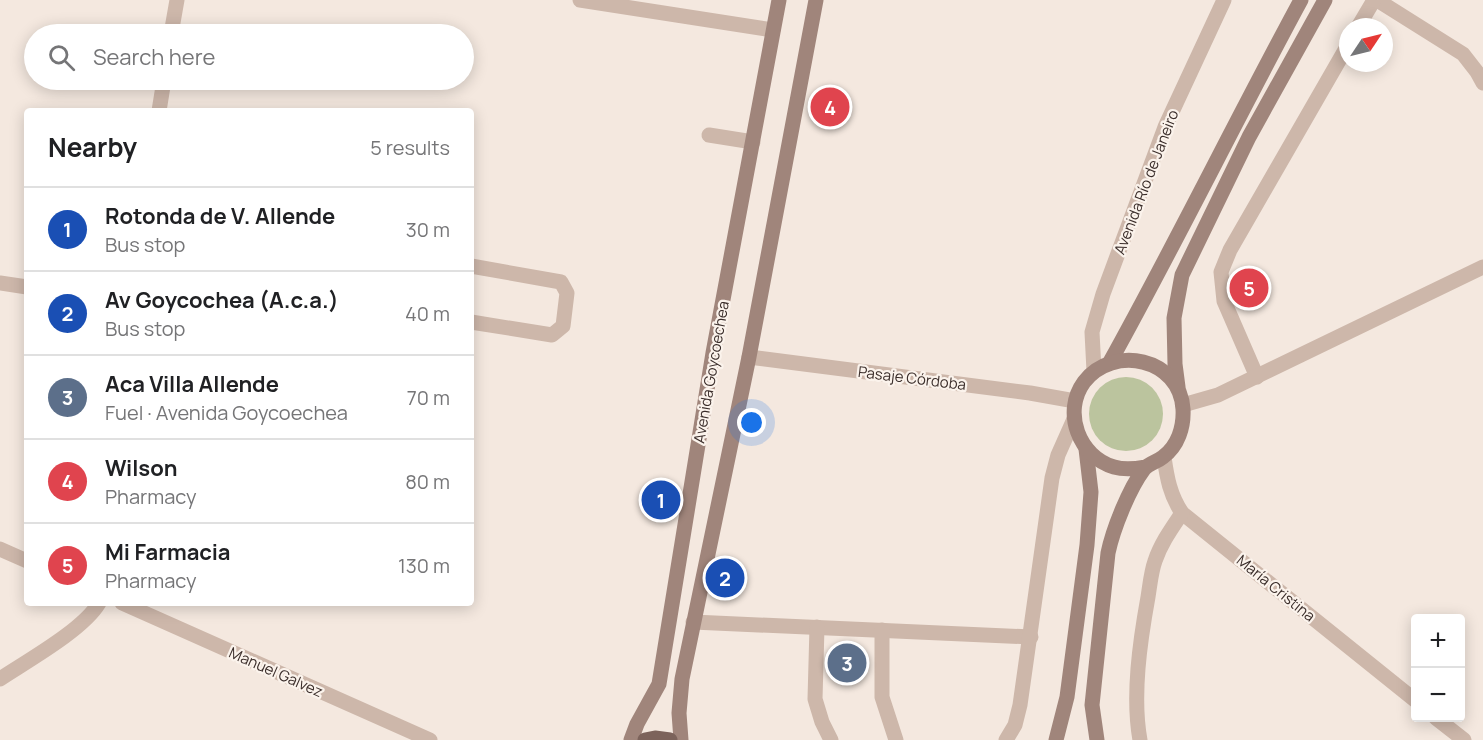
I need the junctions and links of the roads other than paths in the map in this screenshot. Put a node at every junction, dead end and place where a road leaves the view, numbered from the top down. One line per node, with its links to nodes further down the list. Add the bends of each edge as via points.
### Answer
1 (177, 0): 10 (street)
2 (580, 0): 11 (street)
3 (779, 0): 11 (main road, Avenida Goycoechea)
4 (816, 0): 23 (main road, Avenida Goycoechea)
5 (1224, 0): 25 (street, Avenida Río de Janeiro, via 1166,127 1103,294 1092,332)
6 (1301, 0): 24 (main road)
7 (1324, 0): 27 (main road, via 1249,137 1182,275 1174,318 1175,364)
8 (1375, 0): 9 (street); 13 (street, via 1462,54)
9 (1364, 18)
10 (173, 24)
11 (773, 30): 17 (main road, Avenida Goycoechea)
12 (1339, 61): 26 (street, via 1221,272 1224,301)
13 (1483, 83)
14 (162, 90): 15 (street)
15 (159, 108)
16 (709, 135): 17 (street)
17 (753, 142): 46 (main road, Avenida Goycoechea, via 658,684)
18 (474, 267): 22 (street, via 561,282 567,293 562,326 552,335)
19 (1483, 267): 26 (street)
20 (0, 283): 21 (street)
21 (24, 287)
22 (474, 322)
23 (748, 357): 28 (street, Pasaje Córdoba); 38 (main road, Avenida Goycoechea)
24 (1110, 362): 25 (main road); 27 (main road, via 1126,359 1157,367)
25 (1094, 371): 28 (main road, via 1082,384)
26 (1257, 377): 27 (street, via 1218,395)
27 (1181, 398): 31 (main road, via 1180,434)
28 (1075, 401): 29 (main road)
29 (1074, 419): 30 (main road); 41 (street, via 1052,478)
30 (1086, 450): 32 (main road, via 1113,467); 53 (main road, via 1091,492 1088,545 1067,697)
31 (1164, 457): 32 (main road); 33 (street, María Cristina, via 1173,499)
32 (1145, 467): 54 (main road, via 1112,535 1108,553 1092,705)
33 (1182, 513): 43 (street, María Cristina); 55 (street, via 1154,563 1141,636)
34 (0, 549): 35 (street)
35 (24, 560)
36 (97, 606): 42 (street, via 77,627)
37 (129, 606): 45 (street, Manuel Galvez)
38 (693, 622): 39 (street); 49 (main road, Avenida Goycoechea, via 681,679)
39 (817, 627): 40 (street); 50 (street, via 815,699)
40 (882, 630): 41 (street); 51 (street, via 882,697)
41 (1030, 637): 52 (street, via 1020,705)
42 (0, 680)
43 (1411, 697)
44 (1442, 722): 56 (street)
45 (430, 740)
46 (631, 740)
47 (645, 740): 48 (main road)
48 (670, 740)
49 (681, 740)
50 (831, 740)
51 (896, 740)
52 (1006, 740)
53 (1056, 740)
54 (1097, 740)
55 (1140, 740)
56 (1464, 740)

